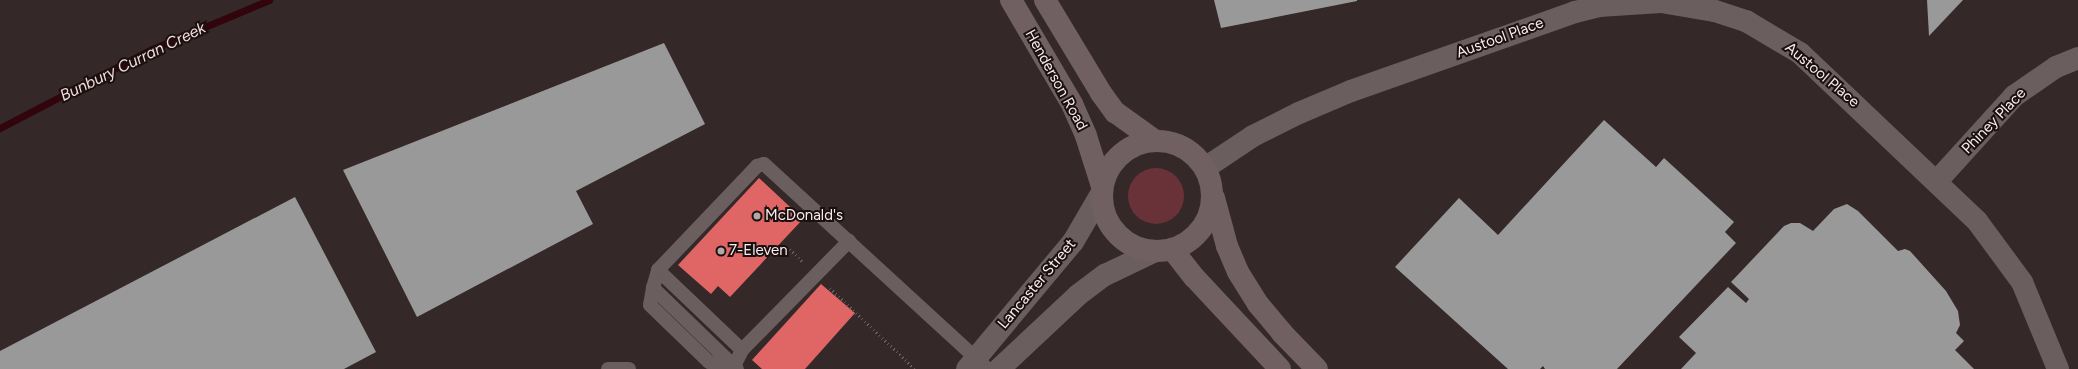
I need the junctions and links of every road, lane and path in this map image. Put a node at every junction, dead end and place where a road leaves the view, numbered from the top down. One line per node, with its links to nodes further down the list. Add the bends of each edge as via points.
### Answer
1 (1011, 0): 8 (main road, Henderson Road, via 1072,104 1086,136)
2 (1045, 0): 4 (main road, Henderson Road, via 1115,112)
3 (2078, 58): 6 (street, Phiney Place, via 2056,67 2014,96)
4 (1154, 140): 5 (main road, via 1184,147 1196,156); 8 (main road, via 1138,144 1123,152 1107,170)
5 (1205, 168): 6 (street, Austool Place, via 1253,136 1351,91 1575,12 1622,3 1661,2 1715,10 1746,21 1800,53); 7 (main road)
6 (1937, 181): 22 (street, Austool Place, via 1977,221 2013,267 2044,330)
7 (1212, 189): 11 (main road, via 1210,212 1203,227 1186,243); 21 (main road, via 1227,246 1238,272 1258,304)
8 (1102, 190): 11 (main road, via 1103,211 1116,234 1138,248); 15 (street, Lancaster Street, via 1073,242)
9 (849, 241): 12 (lane, via 764,164 757,166); 13 (lane); 15 (lane)
10 (790, 249): 13 (path)
11 (1163, 250): 15 (street, Lancaster Street, via 1105,275); 20 (main road, via 1194,277)
12 (658, 270): 14 (lane); 16 (lane, via 653,288)
13 (816, 274): 14 (lane); 19 (path)
14 (742, 350): 16 (lane)
15 (991, 366)
16 (736, 368)
17 (608, 369): 18 (lane)
18 (629, 369)
19 (915, 369)
20 (1280, 369)
21 (1317, 369)
22 (2058, 369)

